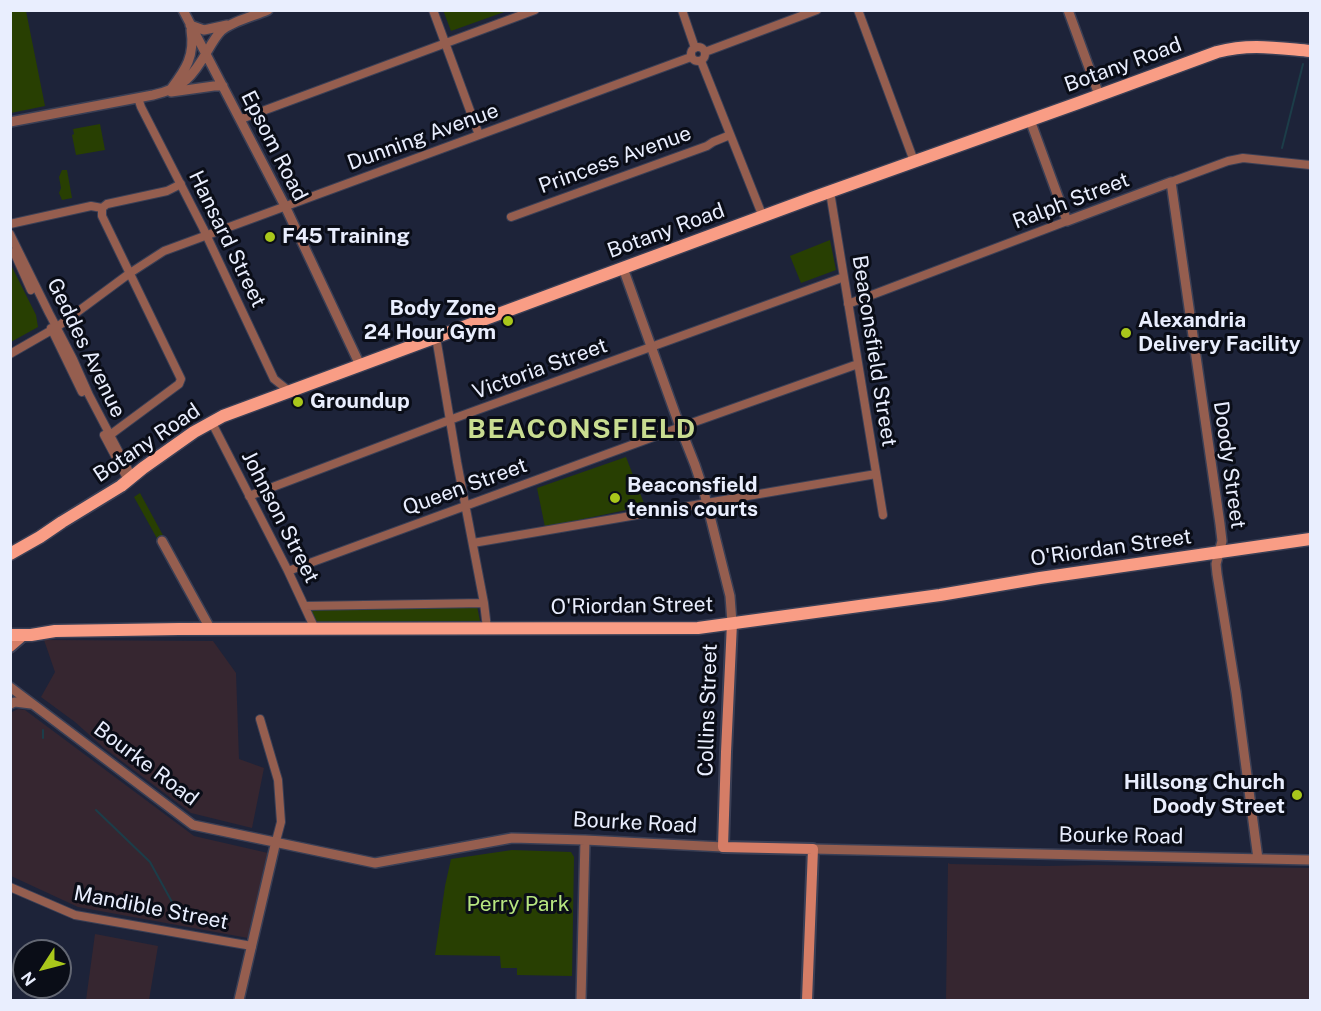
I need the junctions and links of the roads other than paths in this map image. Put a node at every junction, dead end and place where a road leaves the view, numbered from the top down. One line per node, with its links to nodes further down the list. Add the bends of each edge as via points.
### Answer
1 (183, 10): 10 (street, Epsom Road)
2 (268, 10): 9 (street)
3 (433, 10): 11 (street)
4 (535, 10): 11 (street)
5 (682, 10): 12 (street)
6 (817, 10): 14 (street)
7 (858, 10): 28 (street)
8 (1068, 10): 21 (street)
9 (238, 22): 10 (street, via 206,30); 15 (street, via 221,31)
10 (190, 25): 15 (street, Epsom Road); 19 (street, via 190,58)
11 (446, 44): 23 (street); 26 (street)
12 (695, 48): 14 (street); 16 (street)
13 (1311, 51): 21 (main road, Botany Road, via 1233,48)
14 (705, 52): 17 (street)
15 (206, 55): 18 (street, Epsom Road); 19 (street, via 191,77)
16 (691, 57): 17 (street); 26 (street, Dunning Avenue)
17 (701, 61): 27 (street)
18 (222, 86): 20 (street); 23 (street, Epsom Road)
19 (170, 90): 20 (street)
20 (159, 93): 22 (street)
21 (1099, 95): 24 (main road, Botany Road)
22 (138, 98): 25 (street); 31 (street, Hansard Street)
23 (240, 119): 33 (street, Epsom Road)
24 (1030, 120): 28 (main road, Botany Road); 37 (street)
25 (10, 122)
26 (479, 135): 33 (street, Dunning Avenue)
27 (730, 135): 35 (street, Princess Avenue); 36 (street)
28 (914, 161): 32 (main road, Botany Road)
29 (1311, 165): 30 (street, Ralph Street, via 1243,158)
30 (1171, 182): 37 (street, Ralph Street); 68 (street, Doody Street, via 1220,524)
31 (181, 184): 34 (street); 40 (street, Hansard Street)
32 (830, 192): 36 (main road, Botany Road); 44 (street, Beaconsfield Street)
33 (285, 206): 40 (street, Dunning Avenue); 51 (street, Epsom Road)
34 (102, 208): 38 (street, via 92,206); 43 (street, via 101,214)
35 (511, 217)
36 (763, 217): 42 (main road, Botany Road)
37 (1067, 221): 45 (street, Ralph Street)
38 (10, 224)
39 (10, 234): 46 (street, Geddes Avenue)
40 (207, 235): 43 (street, Dunning Avenue, via 160,253); 52 (street, Hansard Street, via 274,379)
41 (10, 245): 46 (street, Geddes Avenue)
42 (623, 268): 47 (main road, Botany Road); 48 (street, Collins Street)
43 (130, 273): 46 (street, Dunning Avenue); 56 (street, via 181,380)
44 (844, 277): 45 (street, Beaconsfield Street); 48 (street, Victoria Street)
45 (848, 304): 50 (street, Beaconsfield Street)
46 (54, 329): 49 (street, Dunning Avenue); 56 (street, Geddes Avenue, via 73,358); 58 (street, Geddes Avenue)
47 (435, 337): 51 (main road, Botany Road); 53 (street)
48 (651, 347): 53 (street, Victoria Street); 55 (street, Collins Street)
49 (10, 354)
50 (858, 364): 55 (street, Queen Street); 57 (street, Beaconsfield Street)
51 (360, 365): 52 (main road, Botany Road)
52 (289, 391): 54 (main road, Botany Road)
53 (450, 420): 59 (street, Victoria Street); 61 (street)
54 (211, 422): 58 (main road, Botany Road); 59 (street, Johnson Street)
55 (680, 427): 60 (street, Collins Street); 61 (street, Queen Street)
56 (110, 435): 58 (street, Geddes Avenue)
57 (876, 474): 60 (street); 62 (street, Beaconsfield Street)
58 (130, 478): 63 (main road, Botany Road)
59 (249, 496): 70 (street, Johnson Street)
60 (707, 503): 66 (street); 73 (street, Collins Street, via 730,596)
61 (465, 505): 66 (street); 70 (street, Queen Street)
62 (883, 515)
63 (62, 522): 67 (main road, Botany Road); 69 (main road, Botany Road)
64 (1311, 539): 68 (main road, O'Riordan Street)
65 (162, 541): 77 (street)
66 (473, 543): 71 (street)
67 (10, 546)
68 (1219, 552): 73 (main road, O'Riordan Street); 88 (street, Doody Street, via 1216,574)
69 (10, 554)
70 (288, 571): 72 (street, Johnson Street)
71 (484, 603): 72 (street); 74 (street)
72 (305, 606): 75 (street, Johnson Street)
73 (732, 622): 74 (main road, O'Riordan Street, via 693,628); 86 (main road, Collins Street)
74 (488, 628): 75 (main road, O'Riordan Street)
75 (315, 629): 77 (main road, O'Riordan Street)
76 (19, 630): 77 (main road, O'Riordan Street); 78 (main road, O'Riordan Street); 79 (main road)
77 (212, 630)
78 (11, 635)
79 (10, 647)
80 (10, 687): 82 (street, Bourke Road)
81 (10, 704): 82 (street)
82 (34, 704): 85 (street, Bourke Road, via 193,825)
83 (260, 719): 85 (street, via 278,780 281,822)
84 (585, 840): 85 (street, Bourke Road, via 512,838 375,863); 86 (street, Bourke Road); 93 (street)
85 (276, 841): 91 (street)
86 (723, 847): 87 (main road, Bourke Road)
87 (813, 849): 88 (street, Bourke Road); 94 (main road)
88 (1258, 859): 89 (street, Bourke Road)
89 (1311, 860)
90 (10, 887): 91 (street, Mandible Street, via 75,915)
91 (252, 946): 92 (street)
92 (239, 1000)
93 (581, 1000)
94 (807, 1000)

